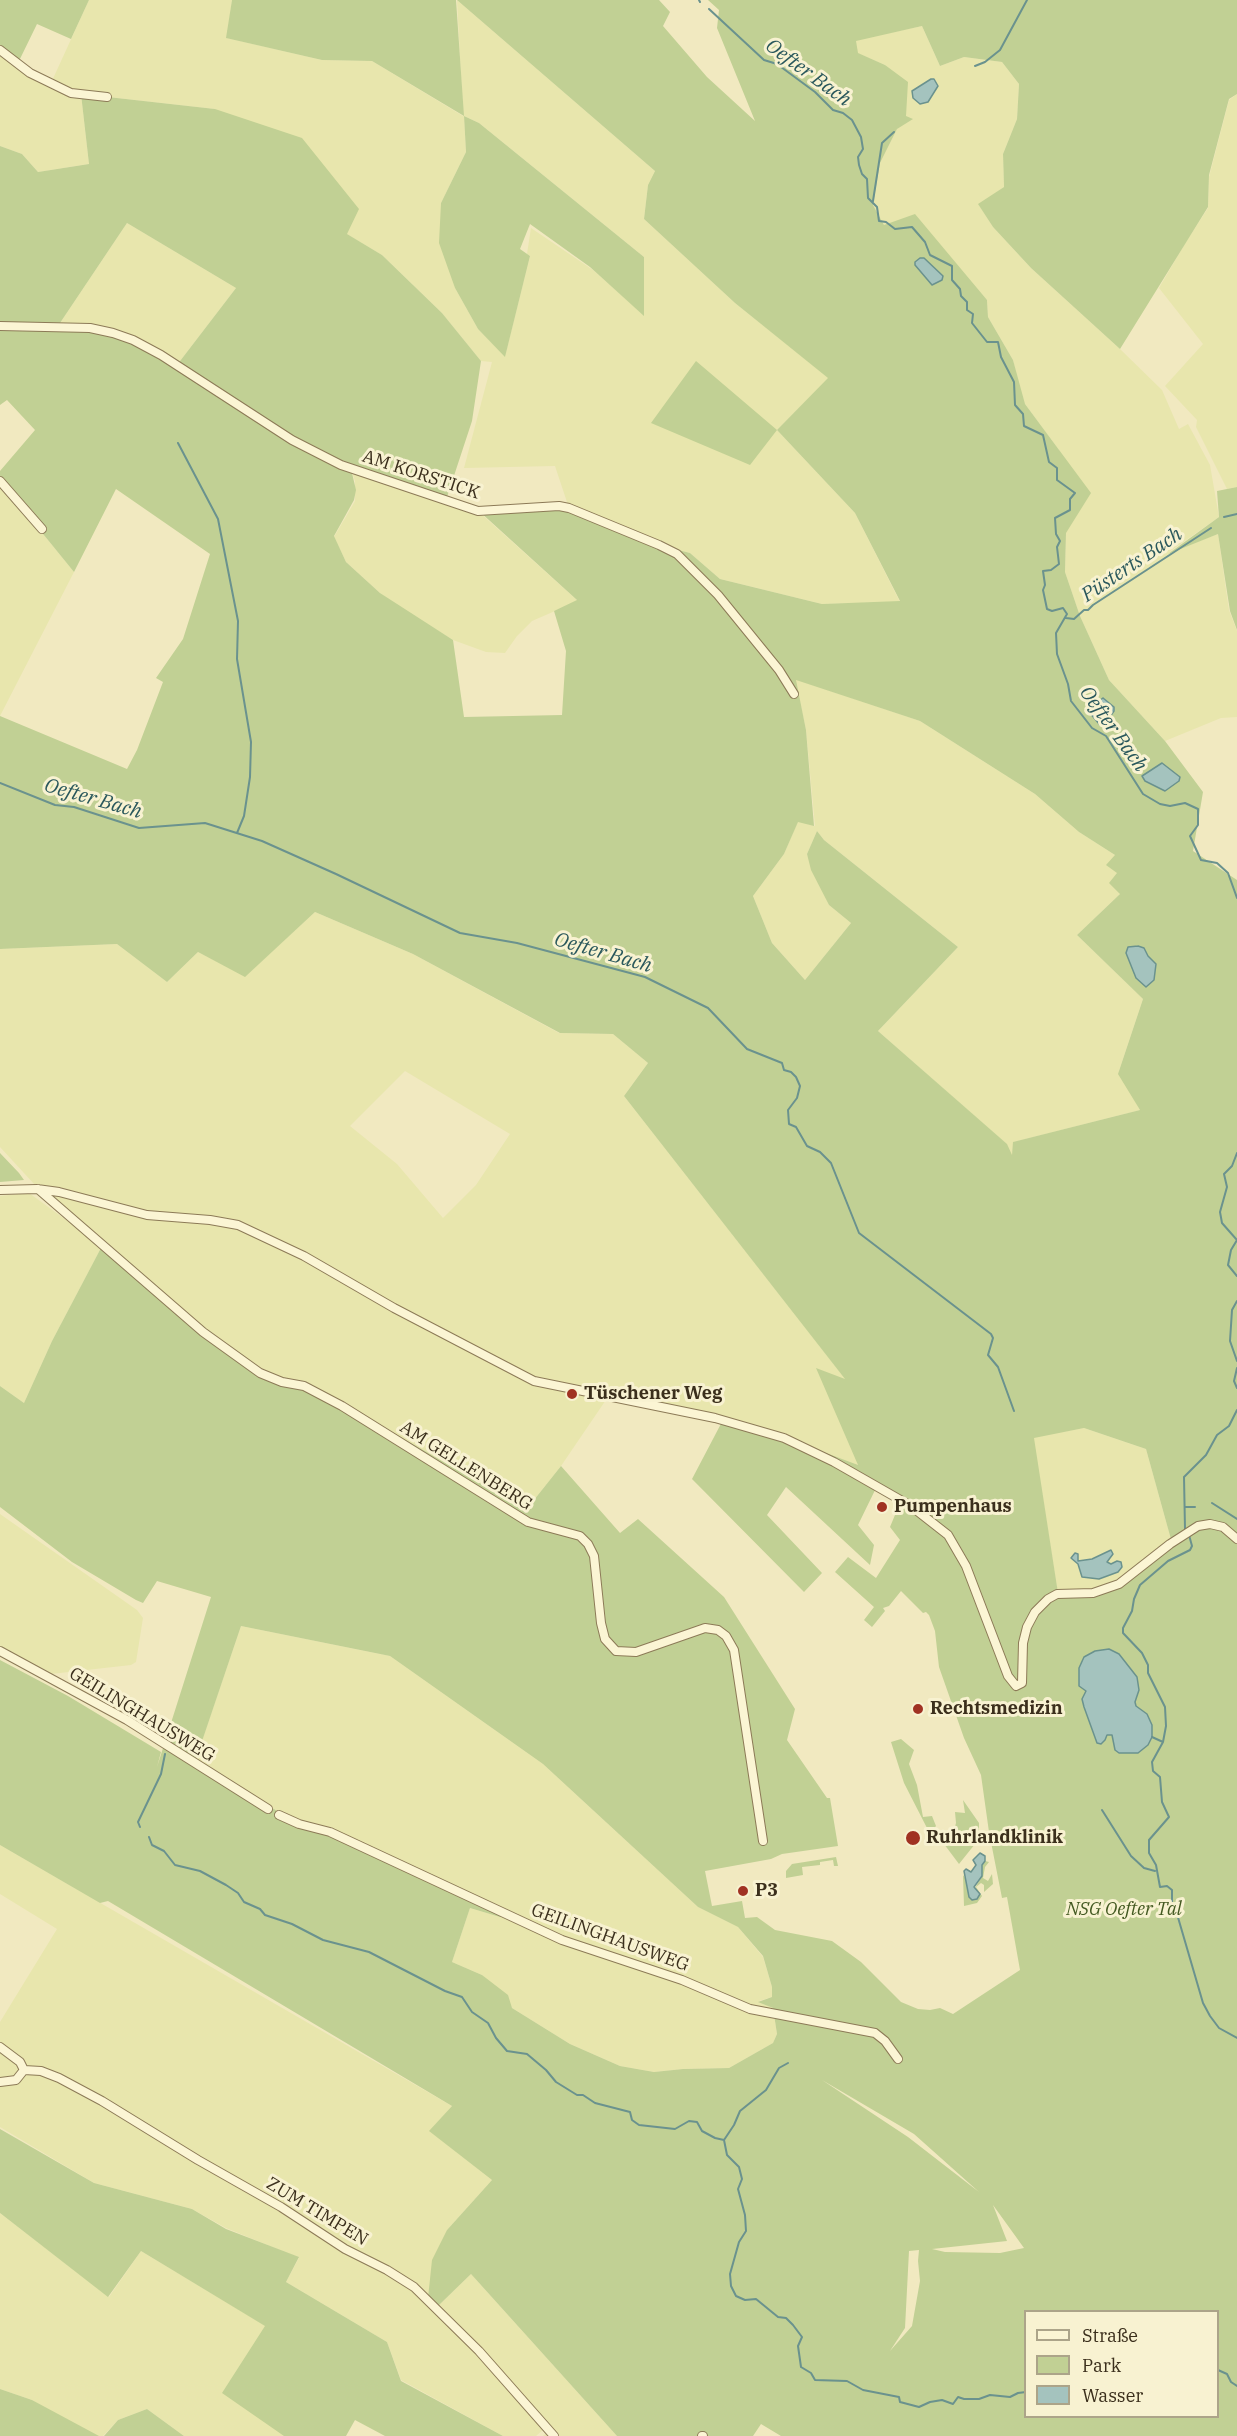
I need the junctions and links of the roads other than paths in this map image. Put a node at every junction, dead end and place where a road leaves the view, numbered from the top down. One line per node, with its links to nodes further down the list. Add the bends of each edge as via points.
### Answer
1 (0, 50): 2 (street, via 30,73 71,93)
2 (107, 97)
3 (0, 326): 6 (street, AM KORSTICK, via 90,328 113,333 161,355 292,440 341,465 478,511 569,508 659,545 677,554 718,595)
4 (0, 481): 5 (street)
5 (42, 529)
6 (794, 694)
7 (37, 1189): 8 (street); 9 (street, via 147,1215 221,1221 246,1228 534,1381 715,1418 784,1438 834,1462 911,1506 948,1535 966,1566 1008,1676 1016,1686 1022,1683 1027,1627 1047,1599 1057,1594 1093,1593 1119,1584 1198,1526 1223,1527); 13 (street, AM GELLENBERG, via 203,1332 260,1373 304,1386 342,1406 528,1522 580,1536 594,1556 601,1623 605,1639 616,1651 643,1650 705,1628 726,1636 734,1650)
8 (0, 1190)
9 (1237, 1539)
10 (0, 1651): 11 (street, GEILINGHAUSWEG, via 127,1720)
11 (268, 1809)
12 (279, 1815): 15 (street, GEILINGHAUSWEG, via 330,1832 540,1931 743,2006 874,2033)
13 (763, 1841)
14 (0, 2047): 16 (street, via 20,2062)
15 (898, 2059)
16 (24, 2070): 17 (street, via 20,2078); 18 (street, ZUM TIMPEN, via 59,2078 102,2101 414,2287 479,2351)
17 (0, 2082)
18 (554, 2436)

